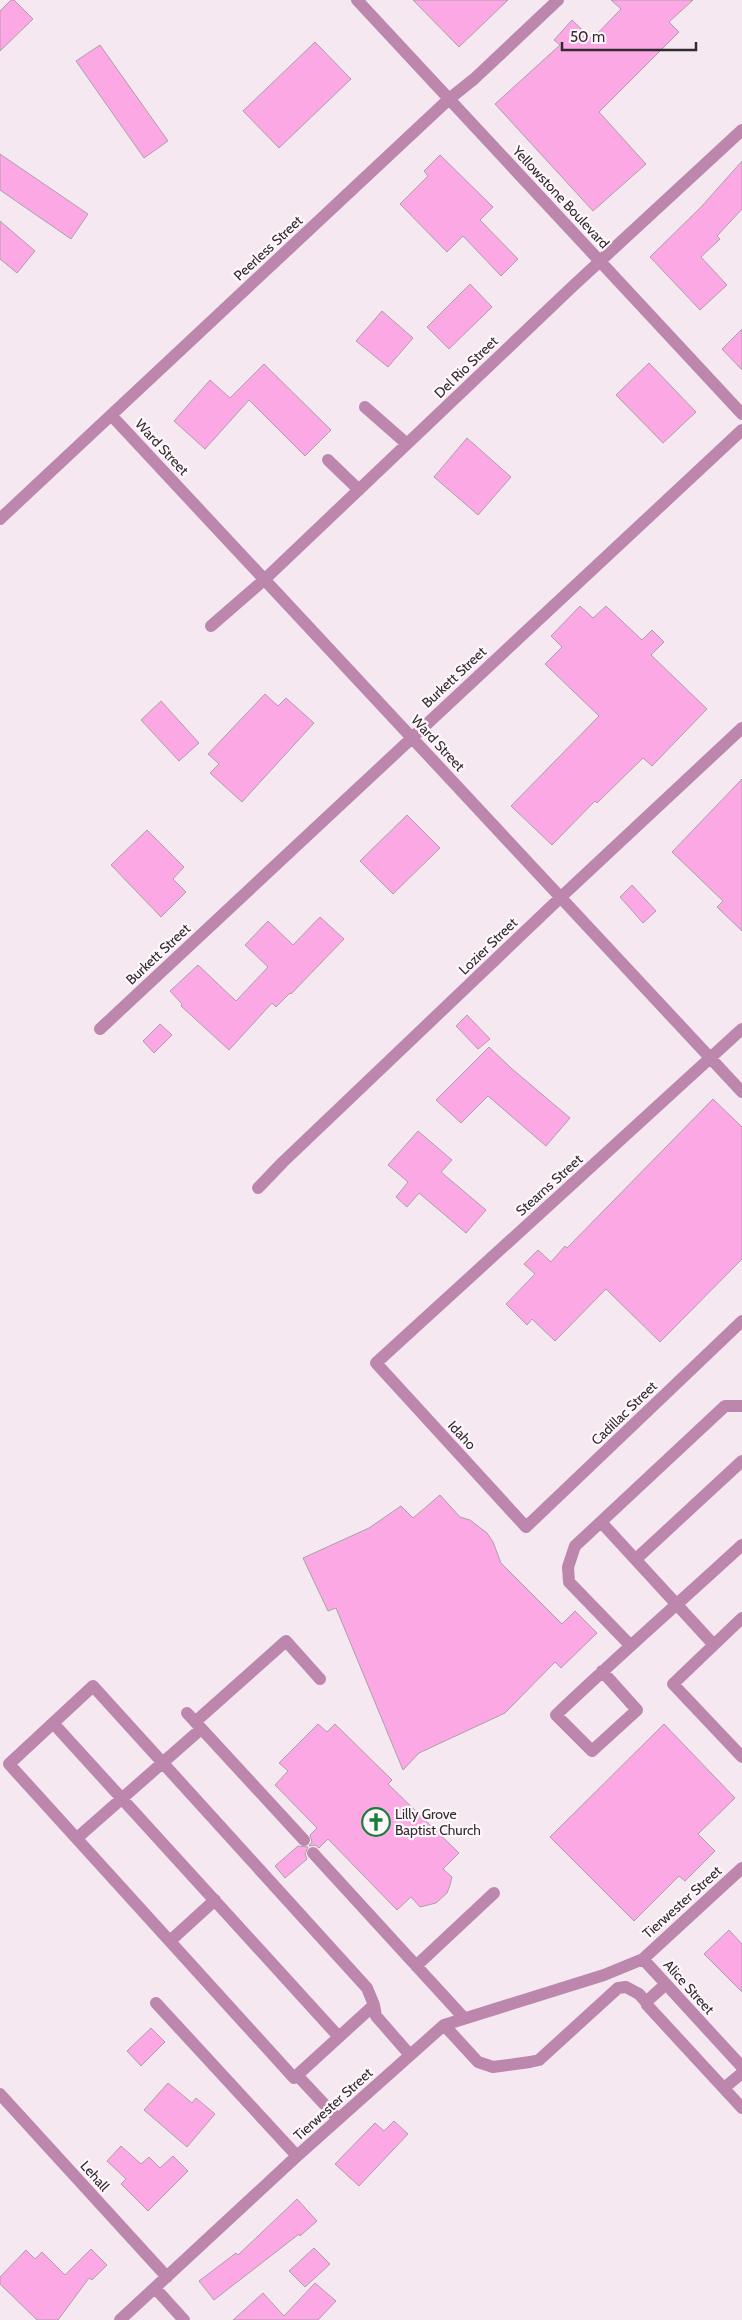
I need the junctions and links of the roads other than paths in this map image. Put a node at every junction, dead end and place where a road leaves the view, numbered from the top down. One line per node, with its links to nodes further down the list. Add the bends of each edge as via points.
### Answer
1 (357, 0): 3 (street, Yellowstone Boulevard)
2 (558, 0): 3 (street, Peerless Street)
3 (449, 99): 5 (street, Yellowstone Boulevard); 8 (street, Peerless Street)
4 (742, 130): 5 (street, Del Rio Street)
5 (600, 262): 7 (street, Yellowstone Boulevard); 10 (street, Del Rio Street)
6 (365, 407): 10 (street)
7 (742, 414)
8 (111, 415): 13 (street, Peerless Street); 14 (street, Ward Street)
9 (742, 430): 17 (street, Burkett Street)
10 (407, 444): 12 (street, Del Rio Street)
11 (328, 460): 12 (street)
12 (359, 490): 14 (street, Del Rio Street)
13 (0, 519)
14 (265, 579): 15 (street, Del Rio Street); 17 (street, Ward Street)
15 (211, 626)
16 (742, 728): 18 (street, Lozier Street)
17 (412, 738): 18 (street, Ward Street); 19 (street, Burkett Street)
18 (560, 897): 21 (street, Ward Street); 23 (street, Lozier Street)
19 (100, 1029)
20 (742, 1029): 21 (street, Stearns Street)
21 (711, 1058): 22 (street, Ward Street); 25 (street, Stearns Street)
22 (742, 1092)
23 (258, 1188)
24 (742, 1321): 29 (street, Cadillac Street)
25 (376, 1363): 29 (street, Idaho)
26 (742, 1406): 28 (street, via 725,1406)
27 (742, 1461): 31 (street)
28 (601, 1522): 31 (street); 35 (street, via 575,1546 568,1567 569,1582)
29 (526, 1527)
30 (742, 1545): 32 (street)
31 (636, 1559): 32 (street)
32 (677, 1606): 34 (street); 35 (street)
33 (742, 1618): 34 (street)
34 (713, 1644): 40 (street, via 673,1684)
35 (630, 1645): 36 (street)
36 (602, 1671): 36 (street, via 637,1710 592,1751 556,1715)
37 (320, 1679): 38 (street, via 286,1641)
38 (195, 1721): 41 (street); 44 (street)
39 (53, 1723): 41 (street, via 94,1686); 42 (street); 43 (street, via 9,1764)
40 (742, 1757)
41 (163, 1762): 42 (street); 56 (street, via 367,1988)
42 (122, 1798): 43 (street); 48 (street)
43 (77, 1838): 49 (street)
44 (304, 1840)
45 (313, 1853): 51 (street)
46 (742, 1868): 50 (street, Tierwester Street)
47 (494, 1893): 51 (street)
48 (215, 1900): 49 (street); 59 (street)
49 (170, 1941): 63 (street, via 294,2078)
50 (643, 1959): 52 (street, Alice Street); 53 (street, Alice Street)
51 (416, 1966): 57 (street)
52 (604, 1975): 57 (street, Tierwester Street)
53 (666, 1984): 54 (street); 61 (street, Alice Street)
54 (646, 2002): 58 (street, via 626,1987 618,1988 539,2060 493,2067 478,2062); 64 (street)
55 (156, 2003): 68 (street)
56 (374, 2004): 59 (street); 60 (street, via 376,2016)
57 (464, 2018): 58 (street, Tierwester Street)
58 (444, 2025): 60 (street, Tierwester Street)
59 (339, 2037): 63 (street)
60 (410, 2055): 67 (street, Tierwester Street)
61 (742, 2067)
62 (742, 2073): 64 (street)
63 (298, 2075): 67 (street)
64 (724, 2088): 66 (street)
65 (0, 2094): 69 (street, Lehall)
66 (742, 2108)
67 (338, 2119): 68 (street, Tierwester Street)
68 (297, 2156): 69 (street, Tierwester Street)
69 (167, 2277): 70 (street, Tierwester Street)
70 (155, 2288): 71 (street, Tierwester Street); 72 (street)
71 (120, 2320)
72 (184, 2320)

